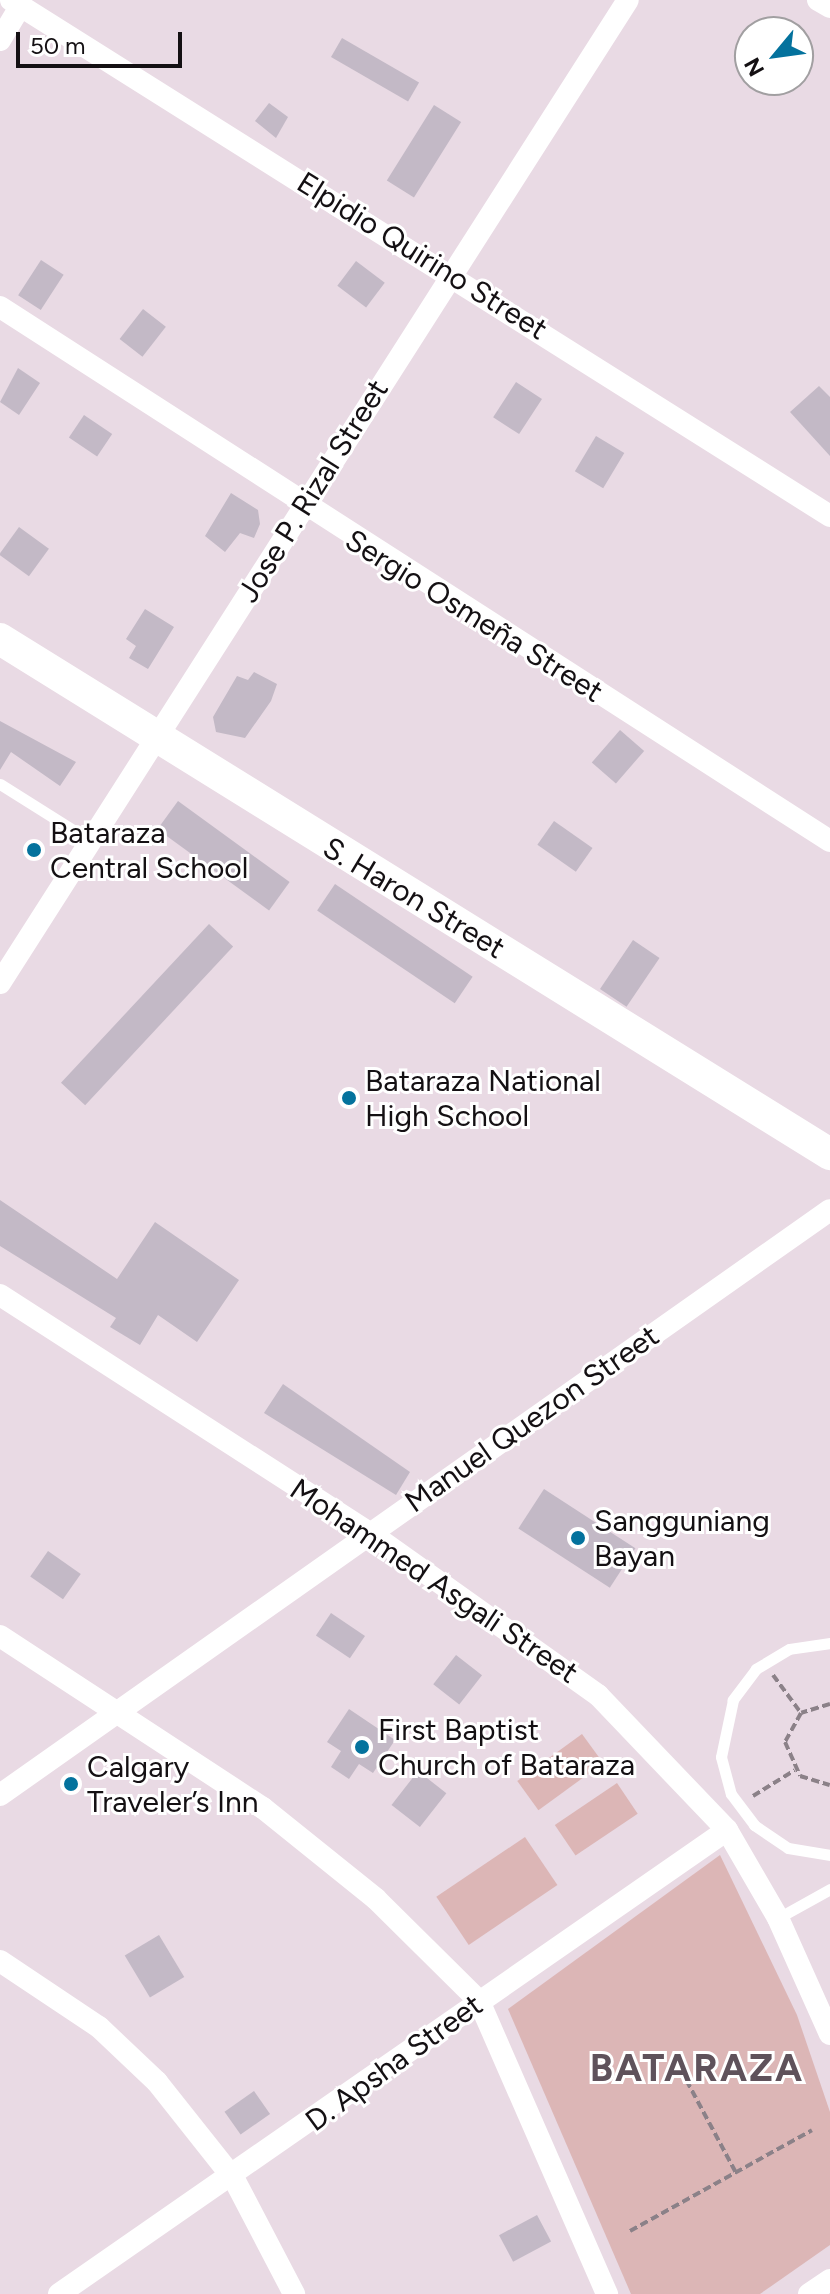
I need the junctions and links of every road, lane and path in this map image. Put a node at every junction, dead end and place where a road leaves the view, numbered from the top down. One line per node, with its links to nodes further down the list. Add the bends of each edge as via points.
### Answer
1 (628, 0): 6 (street, Jose P. Rizal Street)
2 (818, 0): 4 (street)
3 (16, 3): 5 (street); 6 (street, Elpidio Quirino Street)
4 (830, 7)
5 (0, 40)
6 (450, 273): 8 (street, Jose P. Rizal Street); 9 (street, Elpidio Quirino Street)
7 (0, 307): 8 (street, Sergio Osmeña Street)
8 (303, 508): 11 (street, Jose P. Rizal Street); 14 (street, Sergio Osmeña Street)
9 (830, 516)
10 (0, 639): 11 (street, S. Haron Street)
11 (154, 738): 13 (street, Jose P. Rizal Street); 16 (street, S. Haron Street)
12 (0, 784): 13 (lane)
13 (89, 840): 15 (street, Jose P. Rizal Street)
14 (830, 841)
15 (0, 983)
16 (830, 1154)
17 (830, 1210): 19 (street, Manuel Quezon Street)
18 (0, 1295): 19 (street, Mohammed Asgali Street)
19 (370, 1533): 25 (street, Manuel Quezon Street); 30 (street, Mohammed Asgali Street, via 564,1665)
20 (0, 1636): 25 (street)
21 (830, 1643): 22 (lane, via 789,1649)
22 (765, 1663): 24 (path); 29 (lane, via 743,1684 724,1728 723,1766)
23 (830, 1704): 24 (path)
24 (801, 1713): 26 (path, via 785,1742)
25 (118, 1715): 28 (street, Manuel Quezon Street); 35 (street, via 263,1808 376,1899)
26 (795, 1770): 27 (path, via 812,1784); 29 (path)
27 (830, 1785)
28 (0, 1795)
29 (741, 1810): 30 (lane); 31 (lane, via 788,1848)
30 (727, 1830): 33 (street, Mohammed Asgali Street); 35 (street, D. Apsha Street)
31 (830, 1855)
32 (830, 1889): 33 (lane)
33 (778, 1918): 36 (street, Mohammed Asgali Street)
34 (0, 1961): 40 (street, via 99,2027 157,2082)
35 (479, 2001): 40 (street, D. Apsha Street); 45 (street)
36 (830, 2034)
37 (675, 2059): 39 (path)
38 (812, 2130): 39 (path)
39 (736, 2173): 41 (path)
40 (234, 2179): 43 (street, D. Apsha Street); 44 (street)
41 (630, 2231)
42 (830, 2280): 46 (street)
43 (59, 2294)
44 (294, 2294)
45 (607, 2294)
46 (809, 2294)

